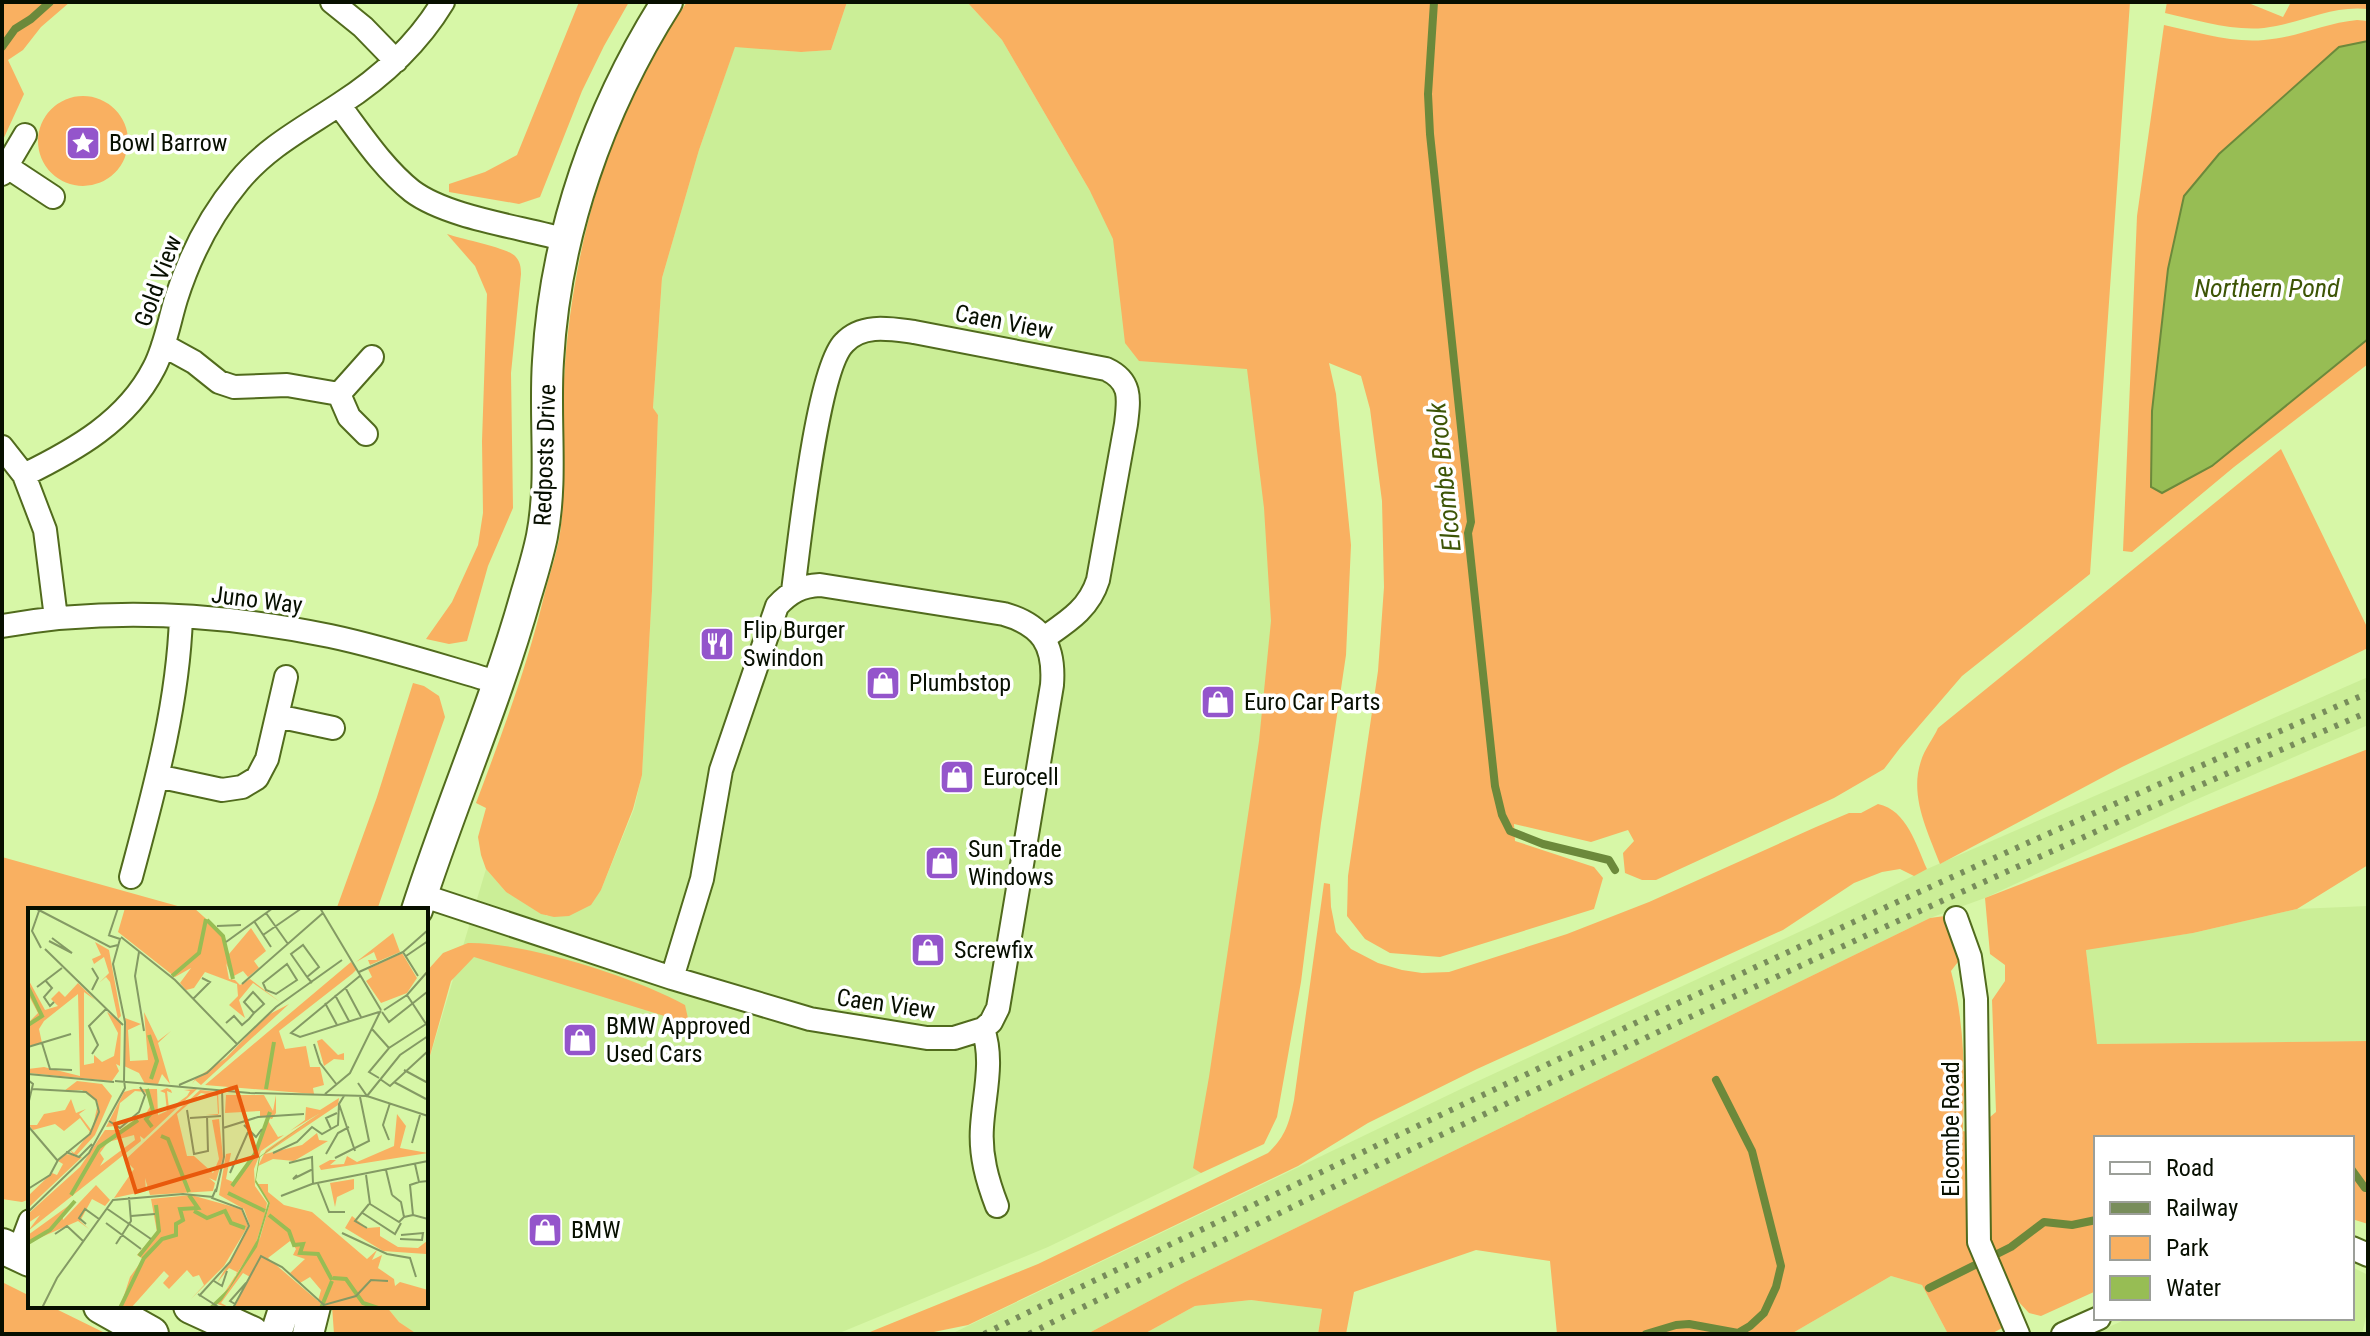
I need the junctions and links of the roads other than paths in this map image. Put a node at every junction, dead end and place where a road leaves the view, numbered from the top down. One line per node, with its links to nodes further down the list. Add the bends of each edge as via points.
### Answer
1 (332, 2): 4 (street)
2 (443, 2): 4 (street, Gold View)
3 (667, 2): 9 (main road, Redposts Drive, via 609,109)
4 (396, 61): 5 (street, Gold View)
5 (339, 105): 9 (street, via 394,173 432,203); 10 (street, Gold View, via 285,138 227,197 191,255)
6 (25, 135): 7 (street)
7 (4, 170): 8 (street)
8 (53, 197)
9 (566, 240): 22 (main road, Redposts Drive, via 548,357 545,522)
10 (163, 345): 12 (street, via 234,387 287,385); 15 (street, Gold View, via 154,368 119,414 86,441)
11 (372, 357): 12 (street)
12 (339, 394): 13 (street, via 349,417)
13 (366, 434)
14 (2, 447): 15 (street)
15 (24, 475): 18 (street, via 45,530)
16 (793, 591): 20 (street, via 820,585 1004,614); 20 (street, Caen View, via 823,396 835,357 843,343 869,329 914,332 1106,369 1125,383 1126,424 1098,580 1084,608); 29 (street, Caen View, via 777,606 732,734 702,879)
17 (181, 617): 18 (street, Juno Way); 22 (street, Juno Way, via 331,636); 25 (street, via 178,681)
18 (56, 618): 19 (street, Juno Way)
19 (2, 626)
20 (1044, 638): 30 (street, via 1053,664 1041,755 998,1008)
21 (286, 677): 23 (street)
22 (500, 683): 27 (main road, Redposts Drive)
23 (277, 716): 24 (street); 25 (street, via 263,770 246,786 222,790)
24 (333, 728)
25 (157, 776): 26 (street)
26 (131, 877)
27 (419, 903): 29 (street, Caen View)
28 (1956, 918): 43 (street, Elcombe Road, via 1970,957 1976,999 1978,1222 1986,1259)
29 (672, 978): 30 (street, Caen View, via 825,1022 927,1038 954,1038)
30 (983, 1029): 31 (street, via 989,1062 982,1144)
31 (997, 1206)
32 (28, 1226): 33 (street)
33 (17, 1253)
34 (105, 1308): 39 (main road)
35 (195, 1308): 40 (main road)
36 (284, 1308): 41 (main road)
37 (314, 1308): 42 (main road)
38 (2094, 1320): 44 (street)
39 (151, 1334)
40 (252, 1334)
41 (276, 1334)
42 (308, 1334)
43 (2018, 1334)
44 (2063, 1334)

